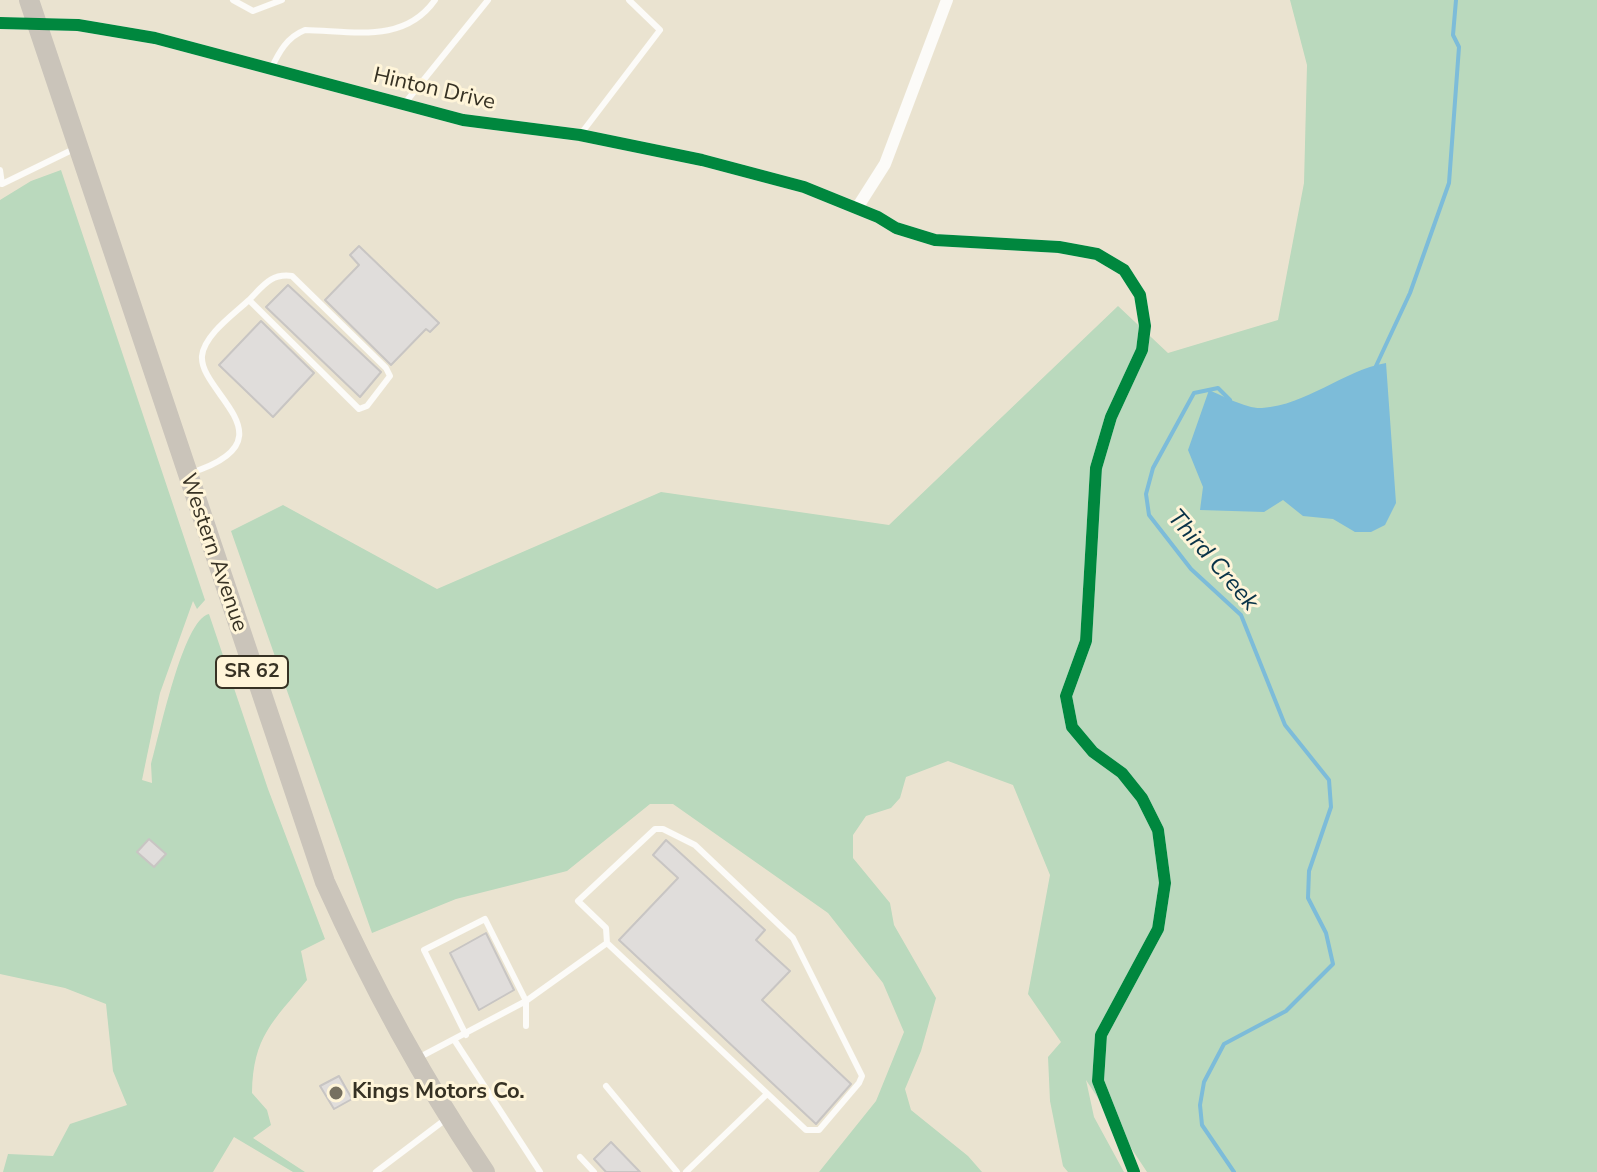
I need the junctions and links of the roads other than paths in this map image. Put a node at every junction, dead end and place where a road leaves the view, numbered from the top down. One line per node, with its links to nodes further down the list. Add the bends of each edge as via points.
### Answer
1 (29, 0): 11 (main road, Western Avenue / SR 62)
2 (233, 0): 3 (lane, via 253,11)
3 (282, 0)
4 (421, 0): 9 (lane)
5 (435, 0): 9 (lane)
6 (488, 0): 13 (lane)
7 (629, 0): 14 (lane, via 660,30)
8 (947, 0): 18 (street, via 885,164)
9 (430, 7): 12 (lane, via 413,24 389,32 305,30 280,50)
10 (0, 23): 11 (street, Hinton Drive)
11 (36, 23): 12 (street, Hinton Drive, via 155,38); 15 (main road, Western Avenue / SR 62)
12 (271, 69): 13 (street, Hinton Drive)
13 (403, 106): 14 (street, Hinton Drive, via 463,120)
14 (580, 135): 18 (street, Hinton Drive, via 789,183)
15 (79, 146): 17 (lane); 20 (main road, Western Avenue / SR 62)
16 (0, 170): 17 (lane)
17 (1, 184)
18 (857, 208): 37 (street, Hinton Drive, via 935,240 1021,243 1097,254 1124,270 1140,295 1142,350 1111,417 1096,468 1086,641 1066,696 1072,727 1142,798 1158,830 1162,856 1165,883 1158,929 1101,1035 1098,1081)
19 (249, 300): 19 (lane, via 359,409 387,382 386,368 292,276 271,277); 20 (lane, via 223,324 202,358 203,370 238,417 237,437 224,456)
20 (186, 474): 26 (main road, Western Avenue / SR 62, via 325,882)
21 (607, 943): 22 (lane); 28 (lane); 28 (lane, via 606,928 578,901 655,829 695,845 793,938 862,1076 812,1133)
22 (526, 1001): 23 (lane); 24 (lane); 24 (lane, via 485,919 424,950)
23 (526, 1026)
24 (466, 1035): 25 (lane)
25 (455, 1041): 26 (lane); 33 (lane)
26 (413, 1061): 29 (main road, Western Avenue / SR 62)
27 (606, 1086): 35 (lane)
28 (767, 1094): 36 (lane)
29 (448, 1117): 31 (lane); 32 (main road, Western Avenue / SR 62)
30 (580, 1157): 34 (lane)
31 (376, 1172)
32 (485, 1172)
33 (540, 1172)
34 (594, 1172)
35 (677, 1172)
36 (686, 1172)
37 (1134, 1172)

